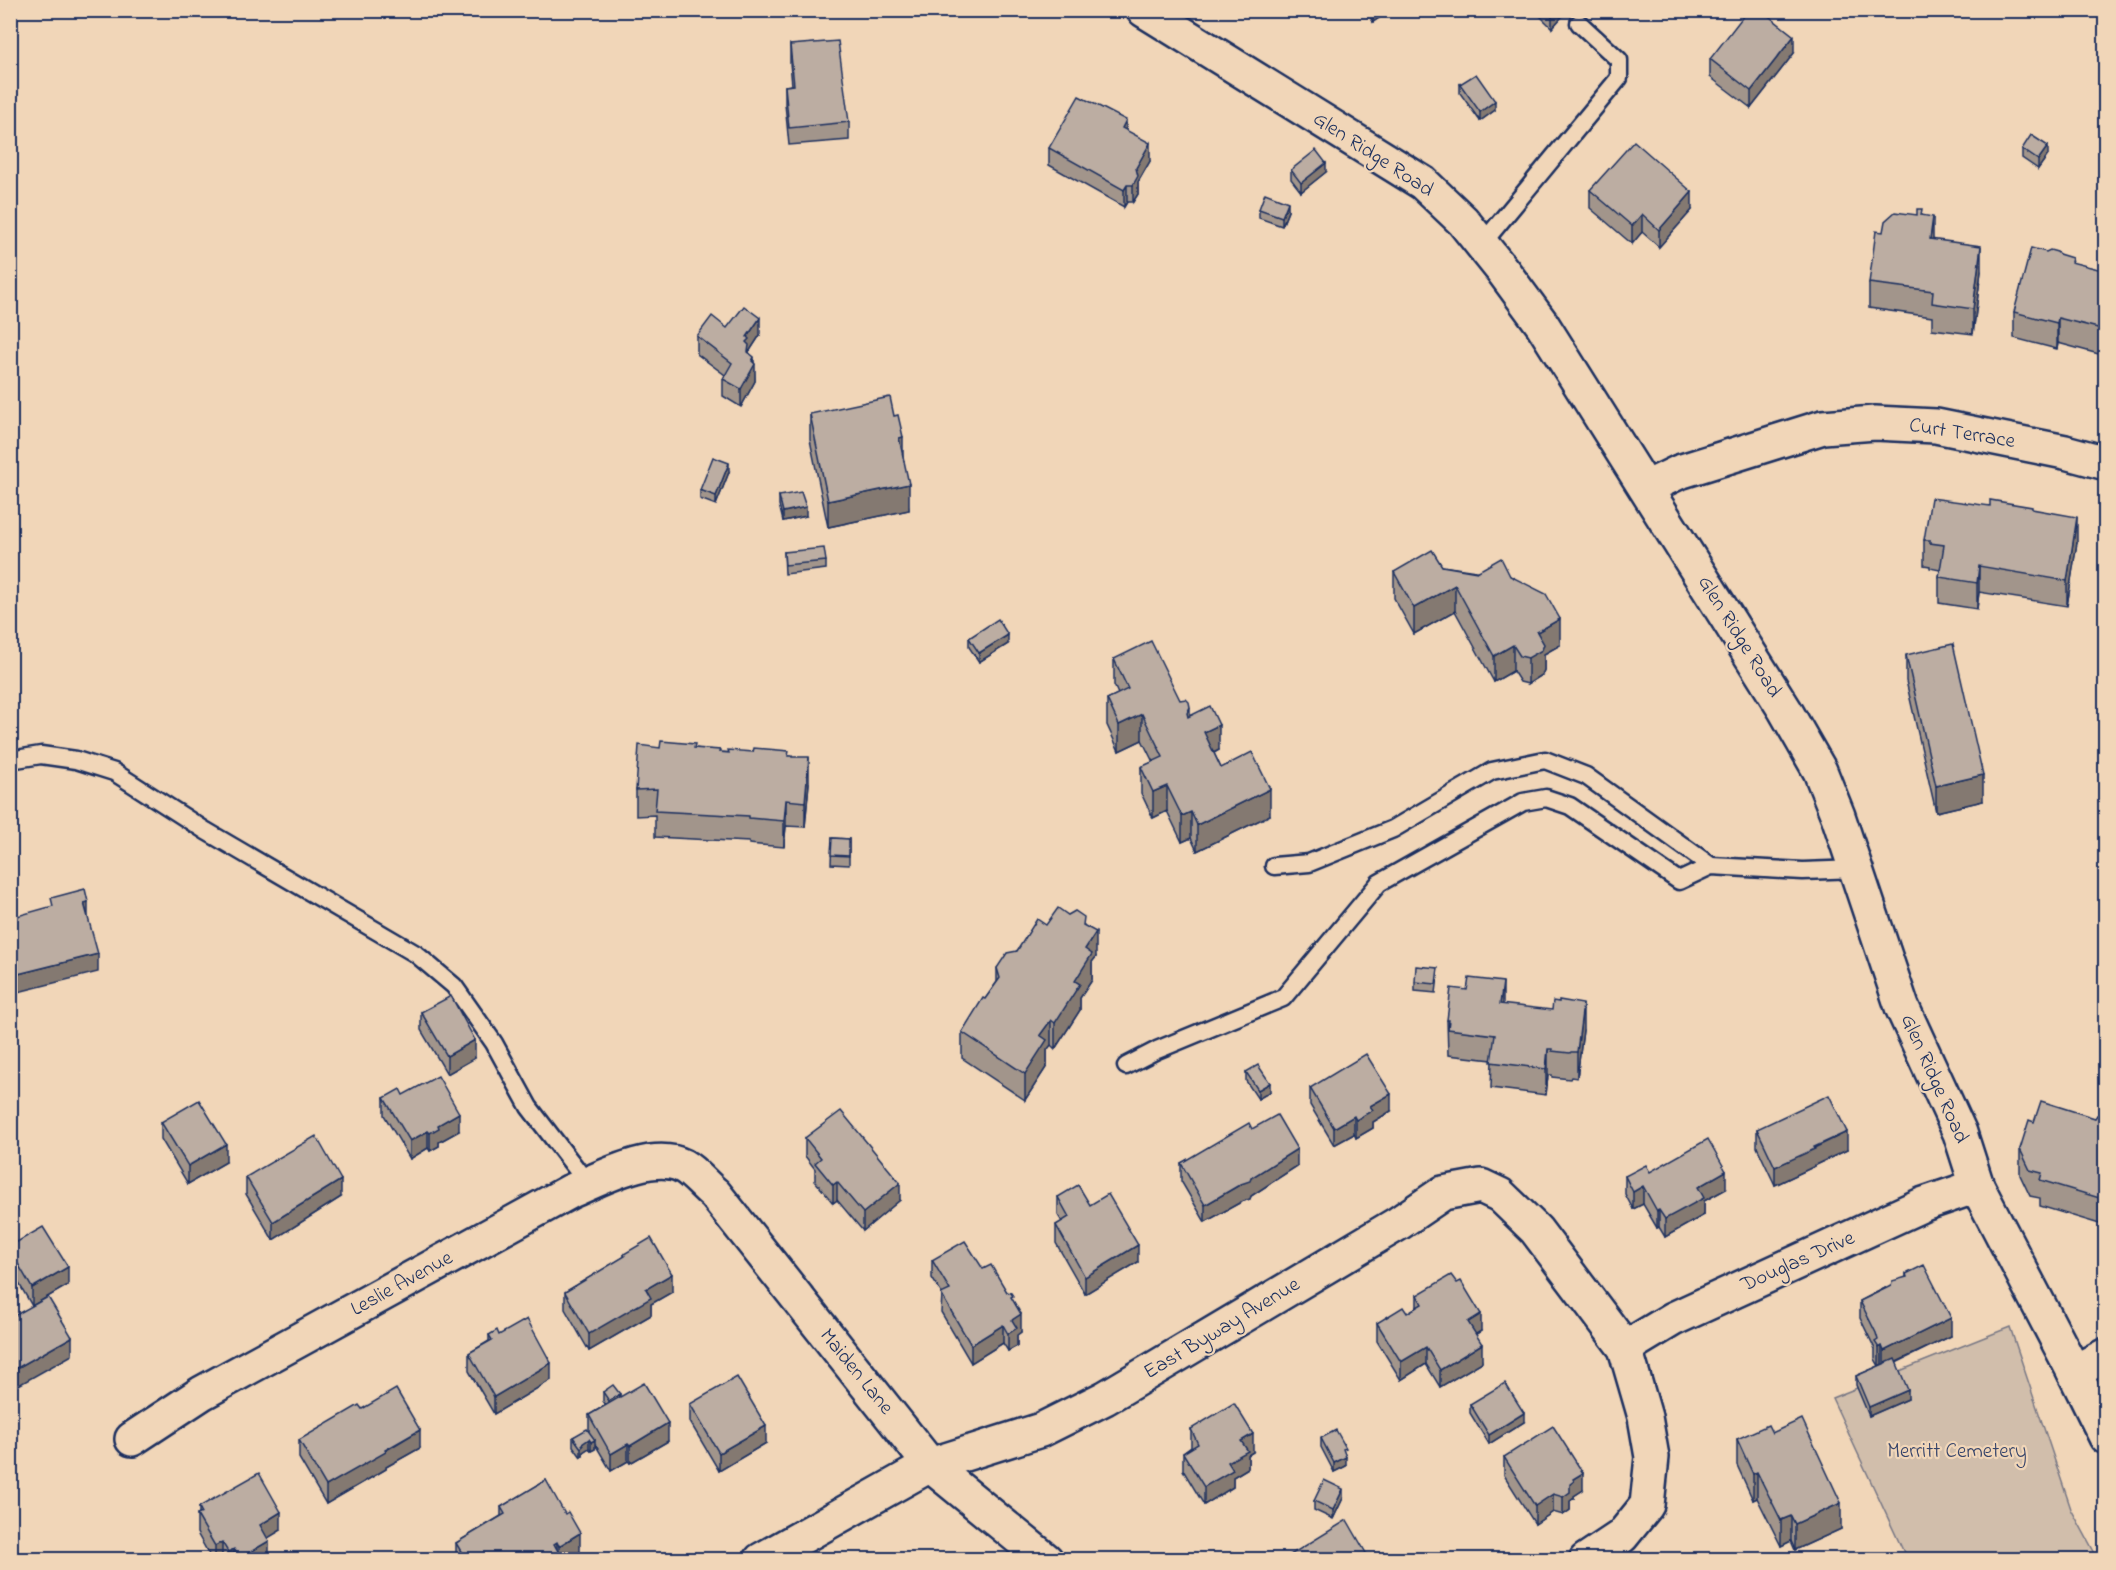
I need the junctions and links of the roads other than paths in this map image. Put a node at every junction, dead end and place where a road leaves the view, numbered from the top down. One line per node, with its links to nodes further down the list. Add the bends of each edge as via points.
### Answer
1 (1144, 10): 3 (street, Glen Ridge Road, via 1423,183)
2 (1579, 23): 3 (lane, via 1619,60 1619,78)
3 (1482, 244): 5 (street, Glen Ridge Road, via 1542,324)
4 (2106, 463): 5 (street, Curt Terrace, via 1936,426 1875,423 1823,427 1679,471)
5 (1646, 488): 9 (street, Glen Ridge Road, via 1820,771)
6 (10, 760): 12 (lane, via 41,755 76,760 114,772 206,831 416,954 454,986 494,1043 529,1107)
7 (1274, 866): 8 (lane, via 1309,863 1393,829 1492,771 1545,760 1586,776)
8 (1711, 866): 9 (lane, via 1803,871); 10 (lane, via 1679,880 1570,806 1546,798 1523,802 1379,884 1283,998)
9 (1857, 869): 13 (street, Glen Ridge Road, via 1902,1007 1960,1133)
10 (1126, 1066)
11 (683, 1167): 12 (street, Leslie Avenue, via 665,1161 635,1165); 19 (street, Maiden Lane, via 715,1194)
12 (588, 1184): 18 (street, Leslie Avenue, via 202,1393)
13 (1977, 1186): 14 (street, Douglas Drive, via 1924,1204 1673,1319); 16 (street, Glen Ridge Road)
14 (1625, 1348): 19 (street, East Byway Avenue, via 1536,1230 1500,1195 1481,1186 1443,1193 1105,1398 1041,1430); 22 (street, via 1652,1457 1647,1504 1622,1536)
15 (2106, 1355): 16 (street)
16 (2074, 1372): 17 (street, Glen Ridge Road)
17 (2106, 1437)
18 (132, 1439)
19 (930, 1465): 20 (street, East Byway Avenue); 21 (street, Maiden Lane)
20 (761, 1560)
21 (1046, 1560)
22 (1586, 1560)

